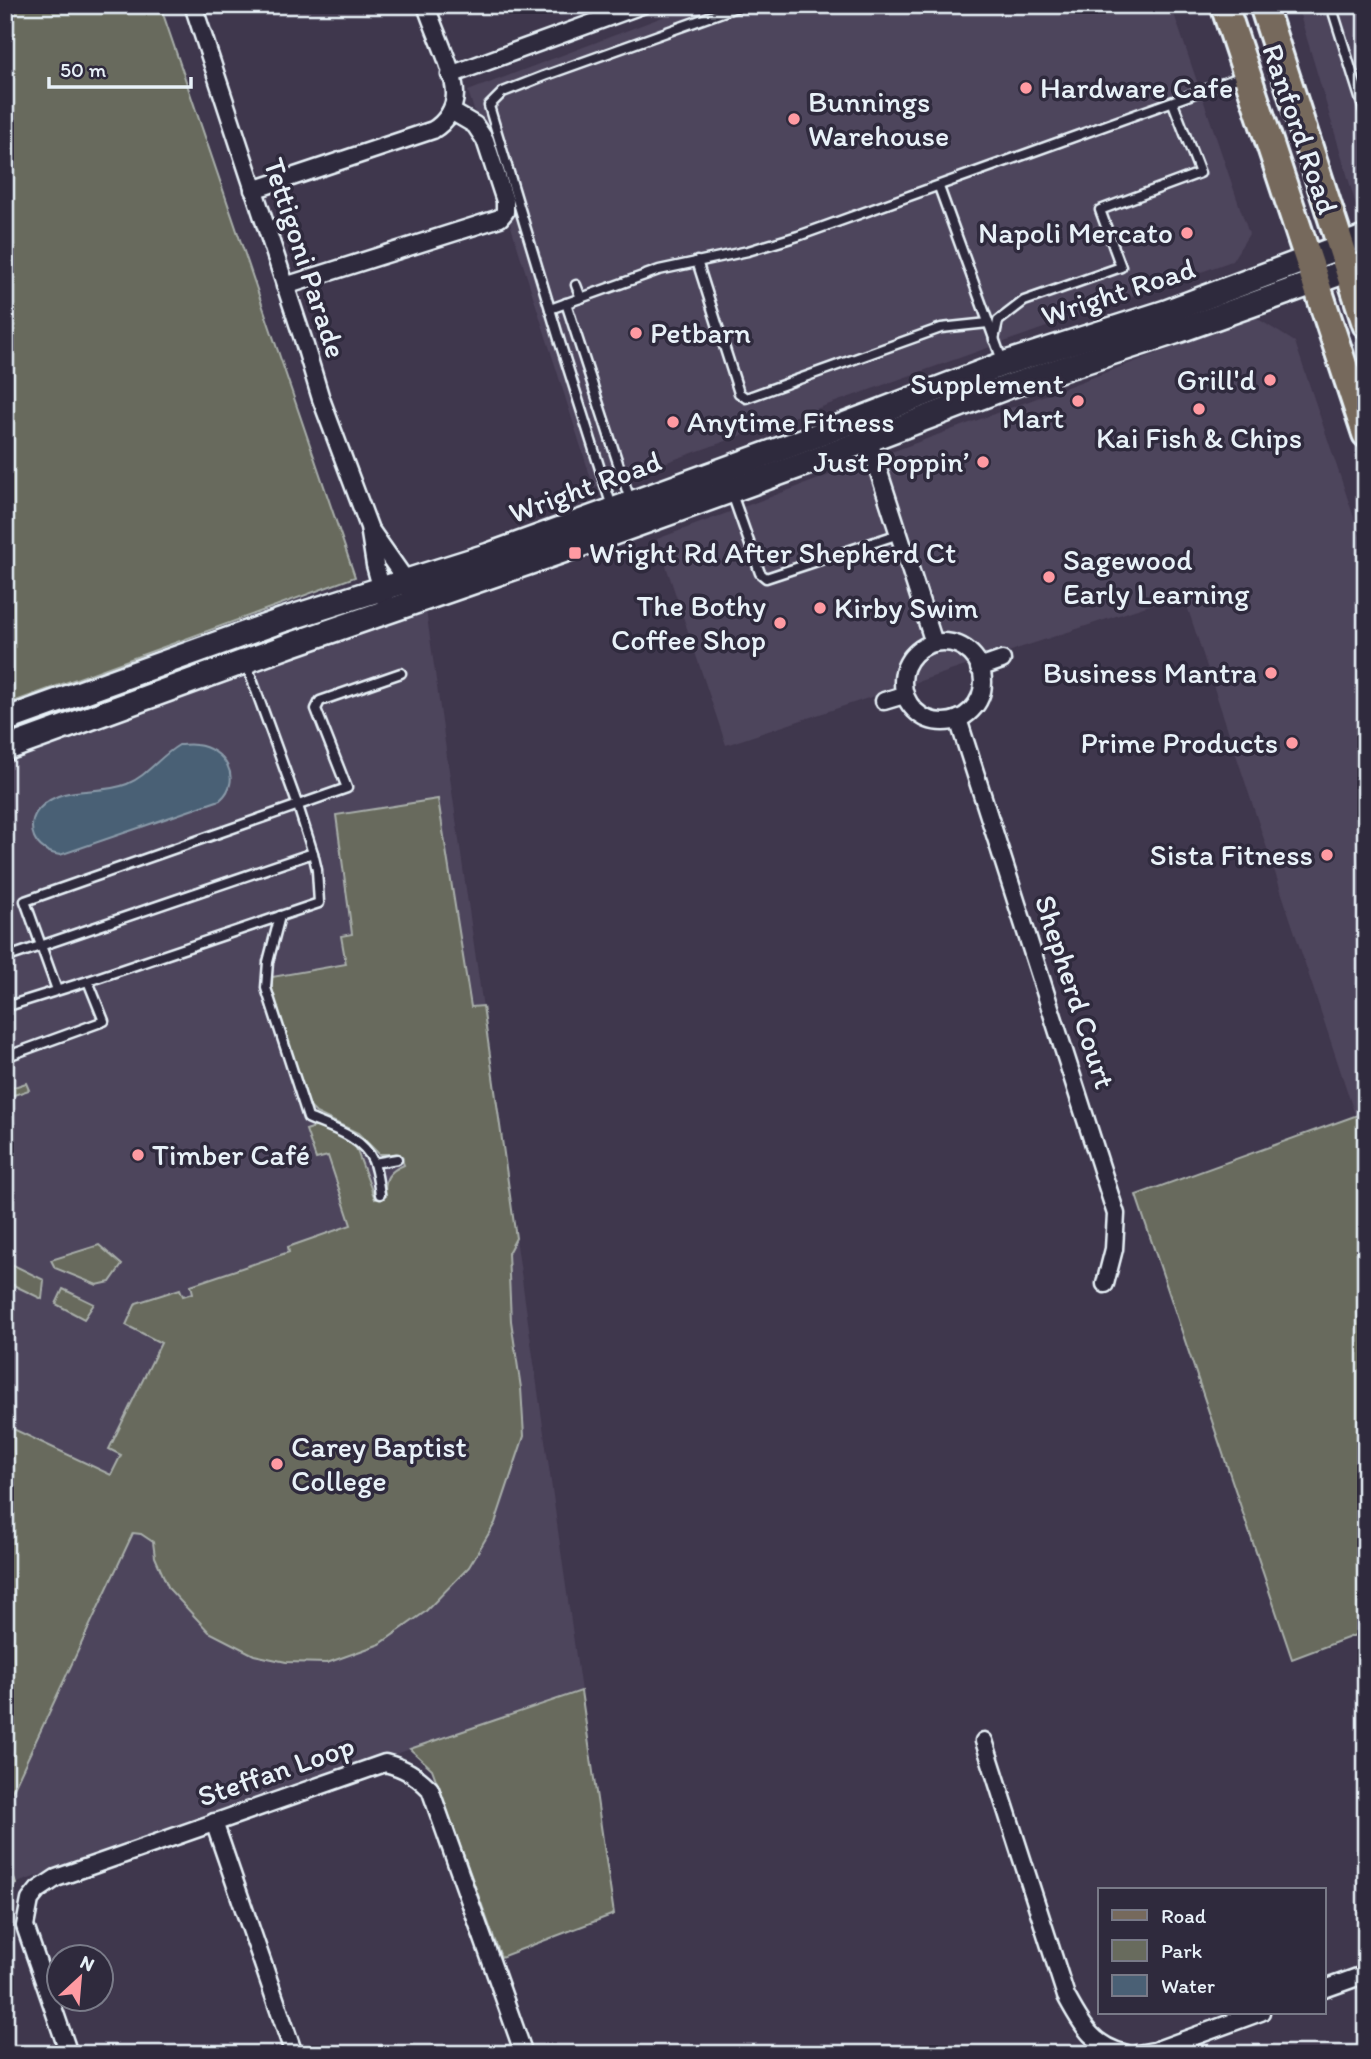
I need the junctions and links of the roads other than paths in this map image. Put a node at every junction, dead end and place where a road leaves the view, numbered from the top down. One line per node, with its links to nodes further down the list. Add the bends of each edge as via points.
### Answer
1 (192, 5): 14 (street, Tettigoni Parade)
2 (426, 5): 8 (street)
3 (642, 5): 8 (street)
4 (742, 5): 23 (lane, via 503,92 489,106)
5 (1224, 5): 9 (main road, Ranford Road)
6 (1331, 5): 12 (lane)
7 (1267, 10): 16 (main road, Ranford Road)
8 (450, 75): 11 (street, via 455,95)
9 (1247, 75): 10 (lane); 18 (main road, Ranford Road)
10 (1173, 103): 13 (lane); 27 (lane, via 1200,173 1100,210 1121,267 1024,301 998,321)
11 (451, 111): 14 (street, via 433,130); 20 (street, via 475,125 485,139 505,201 500,218)
12 (1366, 117)
13 (939, 187): 17 (lane, via 798,236); 25 (lane)
14 (253, 190): 20 (street, Tettigoni Parade)
15 (1366, 237): 16 (street, Wright Road)
16 (1352, 260): 18 (street, Wright Road); 26 (main road, Ranford Road)
17 (697, 261): 21 (lane); 25 (lane, via 741,397 751,398 941,328)
18 (1313, 270): 24 (street, Wright Road); 31 (main road, Ranford Road)
19 (576, 285): 21 (lane)
20 (285, 286): 35 (street, Tettigoni Parade, via 321,400)
21 (581, 298): 22 (lane)
22 (566, 303): 23 (lane); 34 (lane)
23 (550, 309): 34 (lane)
24 (1170, 322): 28 (street, Wright Road); 29 (street, Wright Road)
25 (988, 323): 27 (lane)
26 (1366, 324)
27 (994, 340): 28 (lane)
28 (1003, 364): 29 (lane); 30 (street, Wright Road)
29 (1010, 386): 32 (street, Wright Road)
30 (860, 418): 32 (street); 34 (street, Wright Road)
31 (1366, 434)
32 (869, 440): 33 (street, Wright Road); 36 (street)
33 (731, 490): 34 (street, Wright Road); 36 (lane, via 760,573 766,578)
34 (626, 517): 37 (street, Wright Road)
35 (369, 527): 37 (street, Tettigoni Parade); 38 (street, Tettigoni Parade)
36 (899, 534): 40 (street)
37 (411, 592): 38 (street, Wright Road)
38 (385, 601): 39 (street, Wright Road); 42 (street, Wright Road)
39 (236, 637): 42 (street); 48 (street, Wright Road)
40 (934, 643): 43 (street, via 959,646); 45 (street, via 911,657 905,668)
41 (1002, 660): 43 (street)
42 (245, 662): 49 (street, Wright Road); 50 (lane)
43 (979, 668): 47 (street, via 982,690 978,702)
44 (401, 673): 50 (lane, via 320,701 316,709 347,788)
45 (904, 695): 46 (street); 47 (street, via 920,715 932,721)
46 (884, 701)
47 (958, 719): 62 (street, Shepherd Court, via 1116,1214)
48 (5, 720)
49 (5, 749)
50 (298, 806): 51 (lane); 53 (lane, via 25,901)
51 (313, 853): 52 (lane, via 319,903); 53 (lane)
52 (281, 916): 55 (lane); 60 (lane, via 266,988 308,1118 353,1138)
53 (42, 946): 54 (lane); 56 (lane)
54 (5, 958)
55 (88, 981): 56 (lane); 58 (lane, via 104,1021)
56 (57, 990): 57 (lane)
57 (5, 1007)
58 (5, 1056)
59 (397, 1159): 60 (lane)
60 (374, 1163): 61 (lane)
61 (380, 1194)
62 (1105, 1284)
63 (984, 1741): 71 (street, via 1066,1996 1095,2041)
64 (214, 1822): 68 (street, Steffan Loop, via 56,1878 30,1900 25,1926); 69 (street); 70 (street, Steffan Loop, via 385,1763 415,1774 430,1789)
65 (1366, 1974): 66 (street)
66 (1326, 1988)
67 (1256, 2014): 72 (street)
68 (69, 2054)
69 (294, 2054)
70 (524, 2054)
71 (1127, 2054)
72 (1138, 2054)

